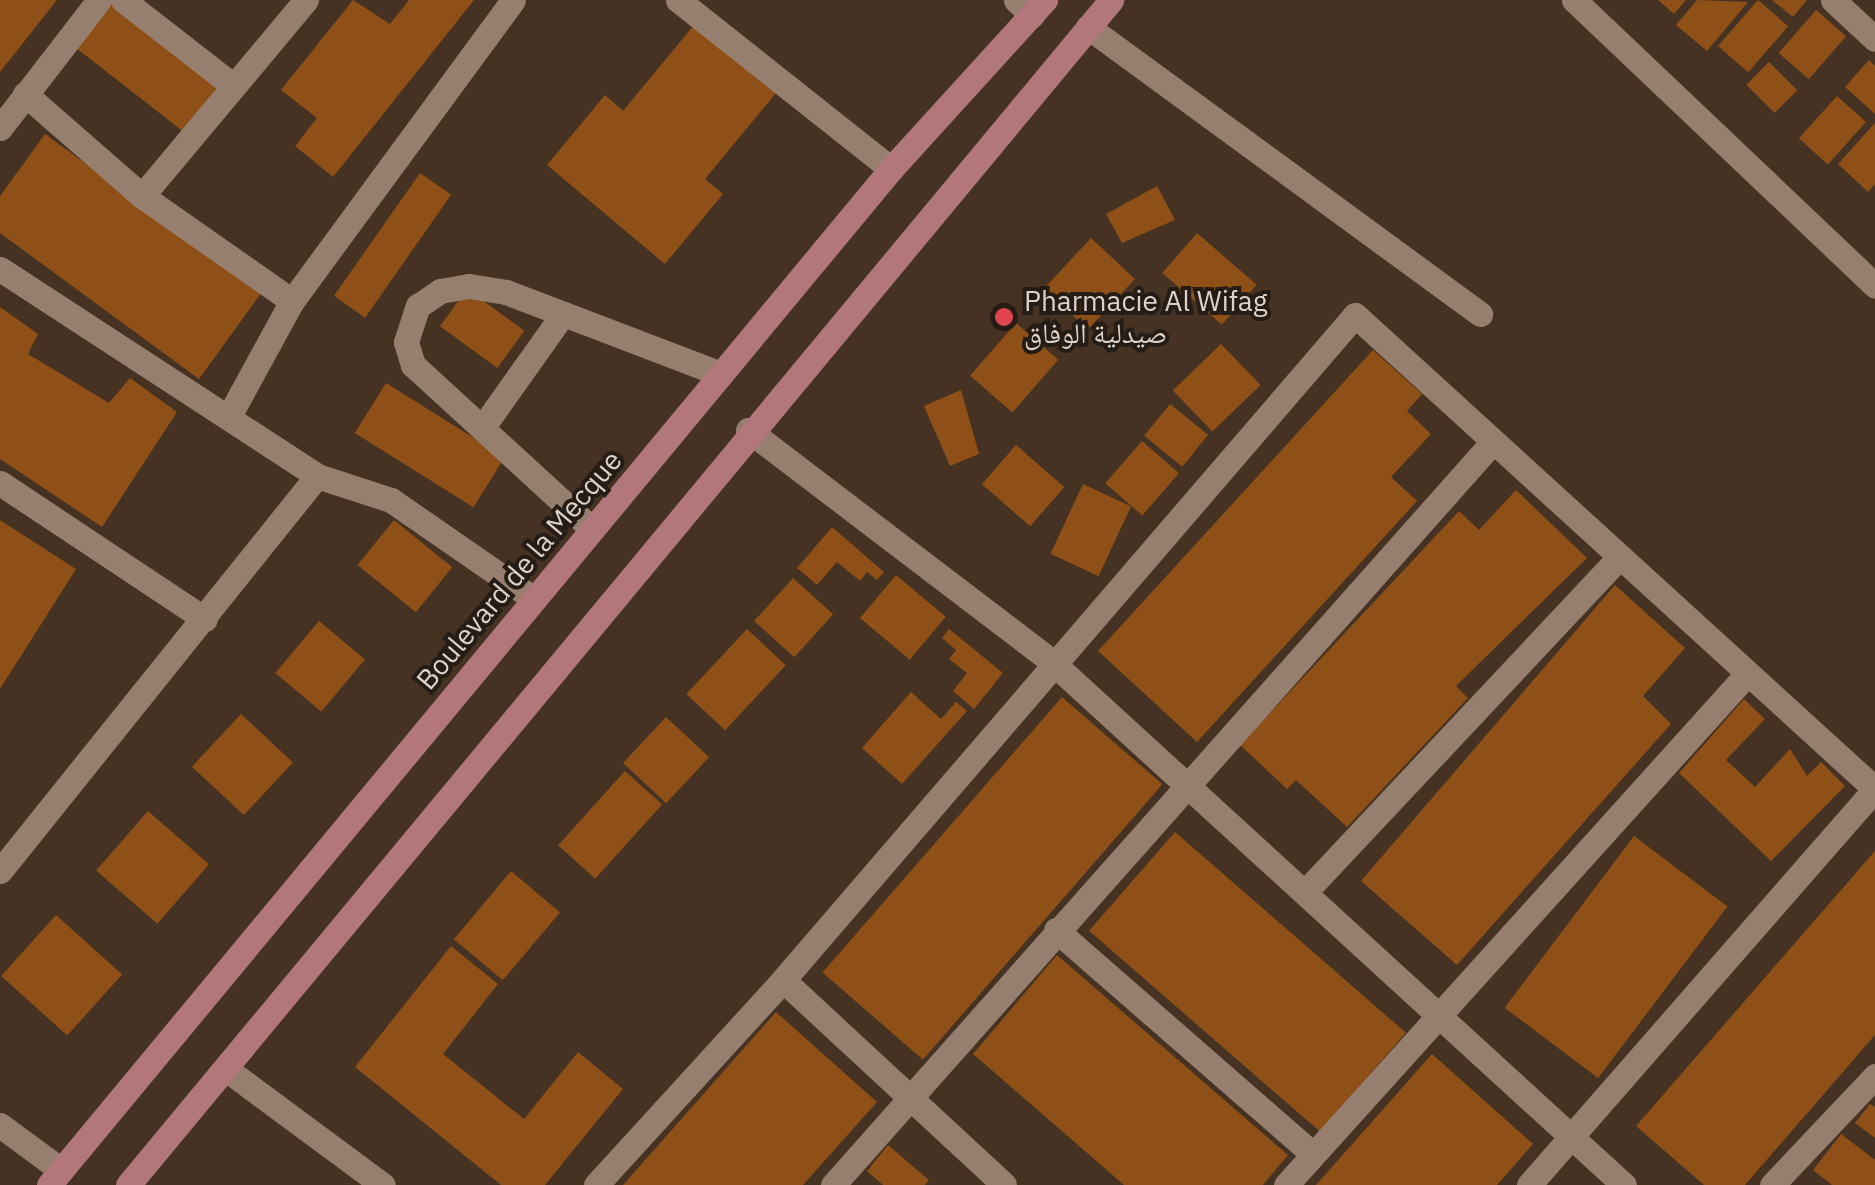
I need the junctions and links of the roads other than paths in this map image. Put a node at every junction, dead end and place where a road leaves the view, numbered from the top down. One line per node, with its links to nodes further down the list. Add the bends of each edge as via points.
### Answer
1 (99, 0): 13 (street)
2 (123, 0): 12 (street)
3 (306, 0): 12 (street)
4 (513, 0): 19 (street)
5 (678, 0): 15 (street)
6 (1110, 0): 10 (main road)
7 (1574, 0): 18 (street)
8 (1833, 0): 11 (street)
9 (1031, 5): 15 (main road, Boulevard de la Mecque)
10 (1088, 27): 21 (street); 25 (main road)
11 (1875, 39)
12 (232, 84): 16 (street)
13 (26, 94): 14 (street); 16 (street)
14 (0, 128)
15 (891, 169): 22 (main road, Boulevard de la Mecque)
16 (142, 196): 19 (street)
17 (0, 269): 23 (street)
18 (1875, 286)
19 (292, 302): 23 (street)
20 (562, 314): 22 (street); 24 (street); 24 (street, via 470,286 440,291 418,306 406,342 412,364)
21 (1480, 314)
22 (721, 374): 29 (main road, Boulevard de la Mecque)
23 (229, 416): 27 (street)
24 (482, 428): 29 (street)
25 (748, 430): 33 (street); 42 (main road)
26 (1491, 444): 30 (street); 33 (street, via 1355,316); 35 (street)
27 (316, 476): 31 (street, via 391,500); 32 (street)
28 (0, 484): 32 (street)
29 (592, 529): 31 (main road, Boulevard de la Mecque)
30 (1620, 556): 34 (street); 38 (street)
31 (534, 598): 48 (main road, Boulevard de la Mecque)
32 (205, 619): 37 (street)
33 (1052, 662): 35 (street); 40 (street)
34 (1746, 674): 36 (street); 41 (street, via 1631,796)
35 (1187, 788): 38 (street); 39 (street)
36 (1875, 789): 46 (street)
37 (0, 871)
38 (1305, 892): 41 (street)
39 (1056, 930): 44 (street); 47 (street)
40 (783, 980): 44 (street); 51 (street)
41 (1442, 1018): 46 (street); 47 (street)
42 (226, 1069): 49 (main road); 50 (street)
43 (1875, 1076): 57 (street)
44 (910, 1098): 52 (street); 53 (street)
45 (0, 1124): 48 (street)
46 (1572, 1137): 55 (street); 56 (street)
47 (1313, 1154): 54 (street)
48 (55, 1178)
49 (128, 1185)
50 (382, 1185)
51 (596, 1185)
52 (832, 1185)
53 (1004, 1185)
54 (1286, 1185)
55 (1530, 1185)
56 (1624, 1185)
57 (1772, 1185)

